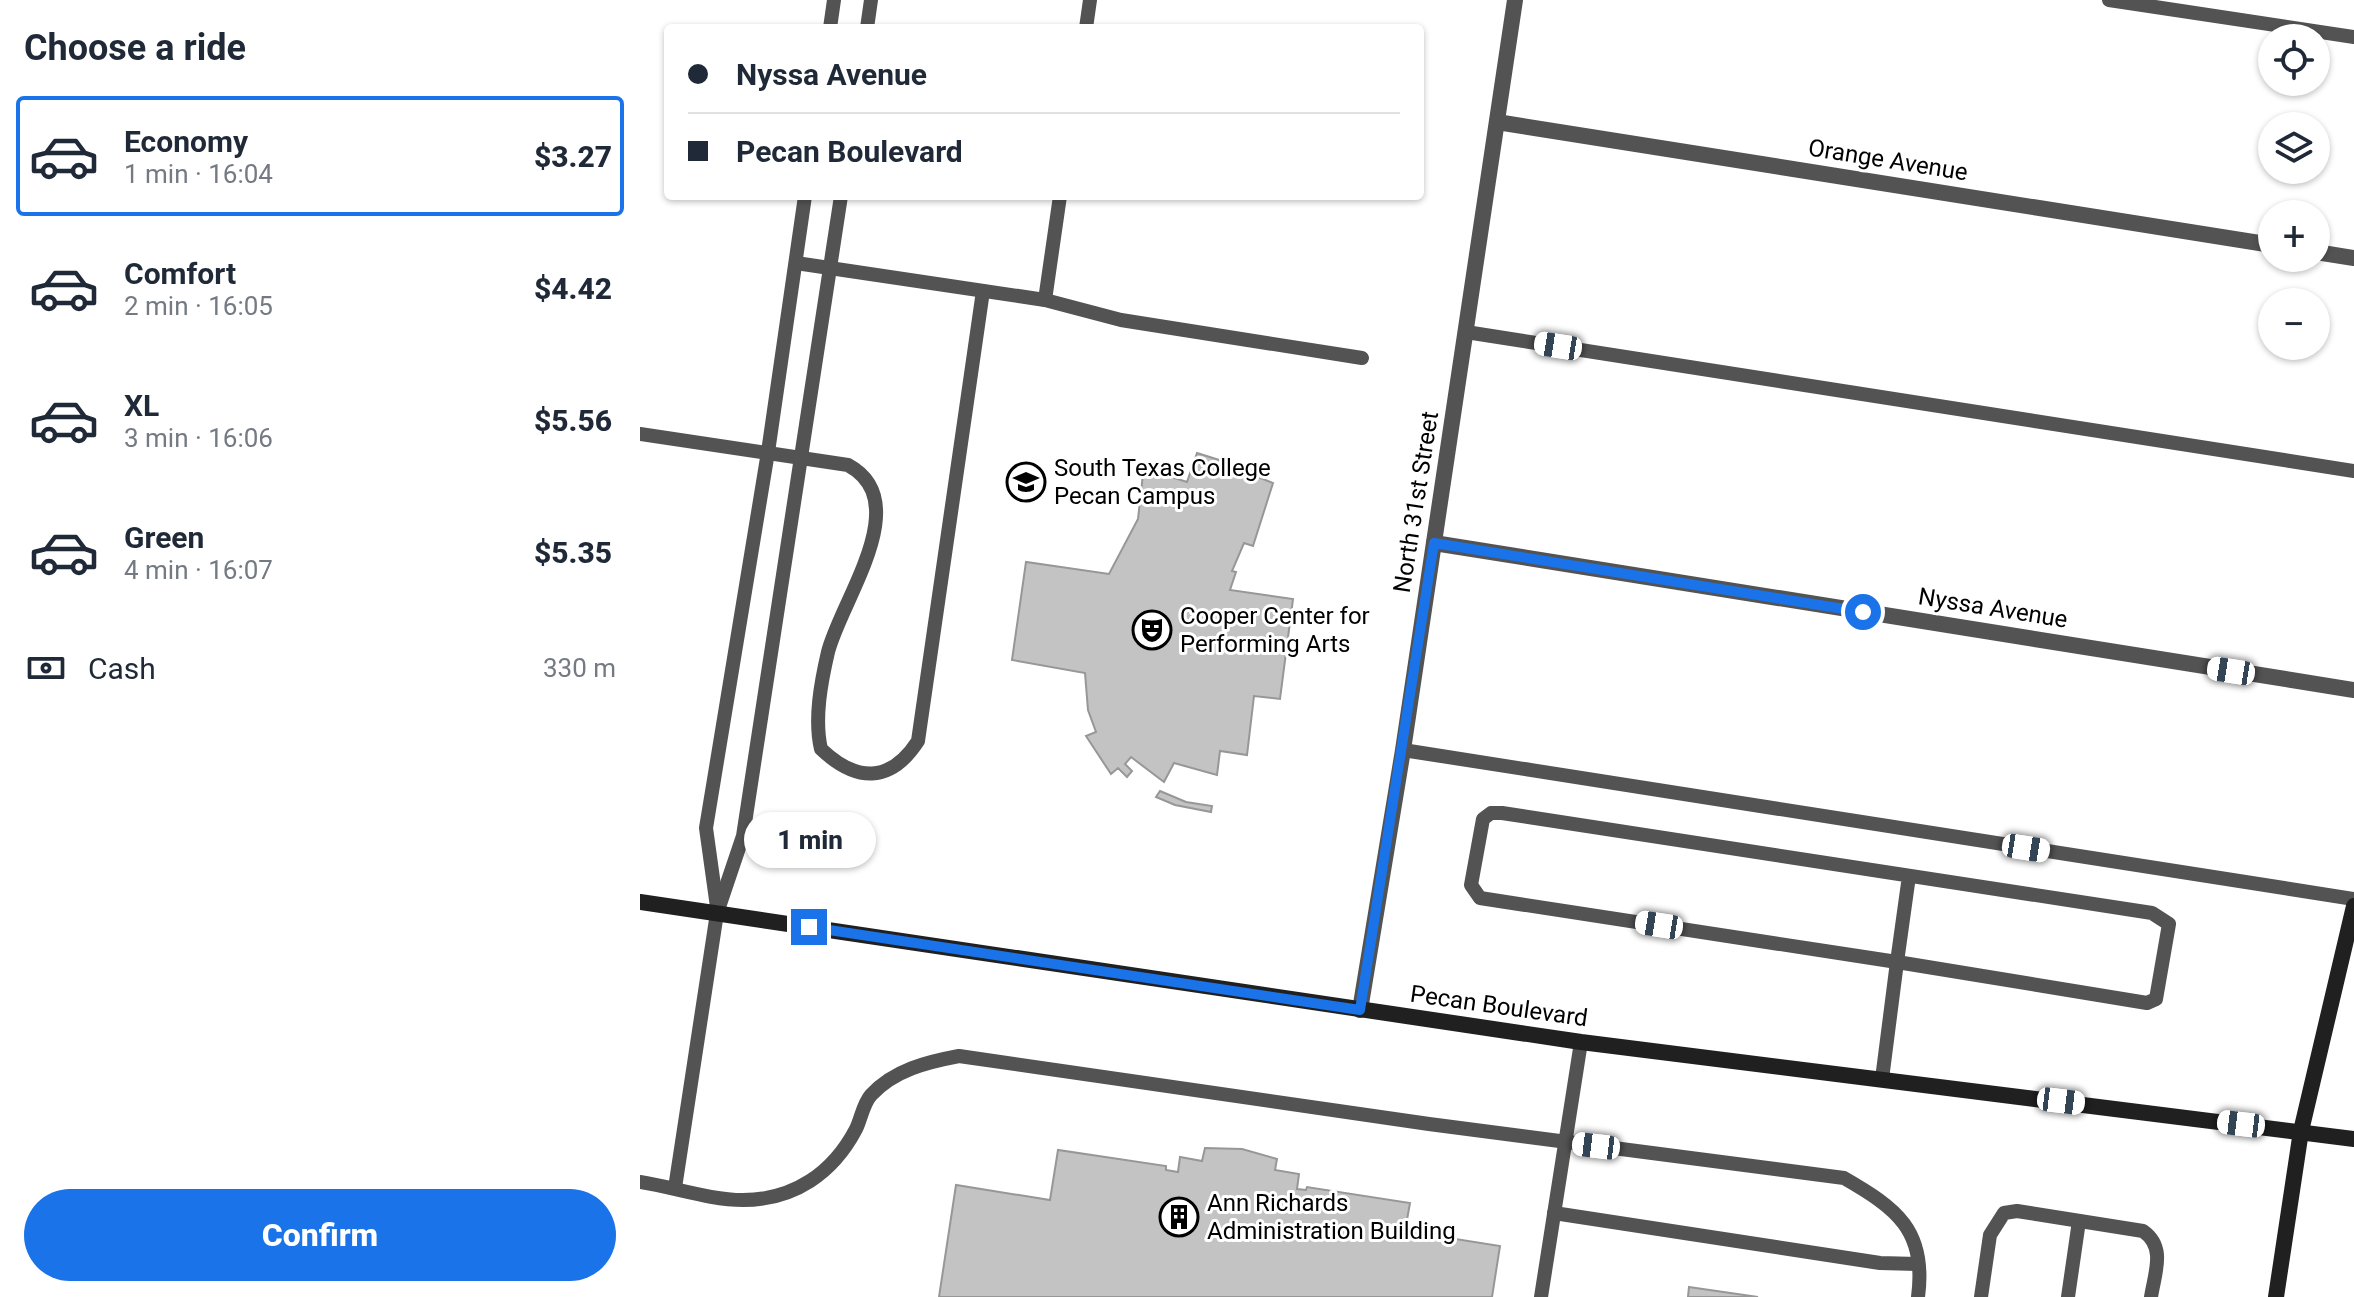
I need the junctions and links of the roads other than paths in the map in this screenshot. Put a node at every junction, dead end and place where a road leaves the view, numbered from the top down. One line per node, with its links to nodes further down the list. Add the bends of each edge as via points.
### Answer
1 (834, 0): 6 (lane)
2 (871, 0): 7 (lane)
3 (1090, 0): 8 (lane)
4 (1515, 0): 10 (street, North 31st Street)
5 (2109, 0): 9 (lane)
6 (831, 24)
7 (868, 24)
8 (1087, 24)
9 (2354, 37)
10 (1497, 122): 14 (street, Orange Avenue); 21 (street, North 31st Street)
11 (804, 200): 17 (lane)
12 (840, 200): 18 (lane)
13 (1059, 200): 20 (lane)
14 (2258, 243)
15 (2330, 254): 16 (street)
16 (2354, 258)
17 (796, 263): 18 (lane); 24 (lane)
18 (830, 268): 19 (lane); 25 (lane)
19 (983, 291): 20 (lane); 25 (lane, via 918,741 907,758 877,774 851,771 834,761 821,749 817,730 828,651 874,540 875,494 863,474 848,465)
20 (1045, 300): 22 (lane, via 1121,320)
21 (1466, 332): 26 (lane); 27 (street, North 31st Street)
22 (1362, 358)
23 (640, 434): 24 (lane)
24 (768, 452): 25 (lane); 34 (lane, via 706,828)
25 (801, 458): 34 (lane, via 743,836)
26 (2354, 471)
27 (1434, 543): 28 (street, Nyssa Avenue); 29 (street, North 31st Street)
28 (2354, 690)
29 (1403, 750): 31 (lane); 36 (street, North 31st Street)
30 (1909, 876): 35 (lane); 35 (lane, via 2164,917 2169,924 2161,985 2156,999 2147,1003); 35 (lane, via 1491,813 1483,819 1471,885 1480,898)
31 (2354, 899)
32 (640, 902): 34 (main road, Pecan Boulevard)
33 (2354, 906): 39 (main road)
34 (717, 913): 36 (main road, Pecan Boulevard); 43 (lane)
35 (1897, 962): 38 (lane)
36 (1360, 1010): 37 (main road, Pecan Boulevard)
37 (1581, 1042): 38 (main road, Pecan Boulevard); 41 (lane)
38 (1882, 1079): 39 (main road, Pecan Boulevard)
39 (2301, 1131): 40 (main road, Pecan Boulevard); 52 (main road)
40 (2354, 1139)
41 (1565, 1142): 43 (lane, via 959,1056 921,1063 869,1097 848,1142 812,1183 743,1200); 44 (lane); 46 (lane, via 1844,1178 1890,1205 1915,1241)
42 (640, 1182): 43 (lane)
43 (675, 1188)
44 (1554, 1213): 46 (lane, via 1880,1263); 47 (lane)
45 (2079, 1221): 49 (lane, via 2004,1213 1990,1235); 50 (lane); 51 (lane, via 2143,1231 2154,1239 2159,1249)
46 (1917, 1264): 48 (lane)
47 (1541, 1297)
48 (1918, 1297)
49 (1981, 1297)
50 (2068, 1297)
51 (2151, 1297)
52 (2276, 1297)

